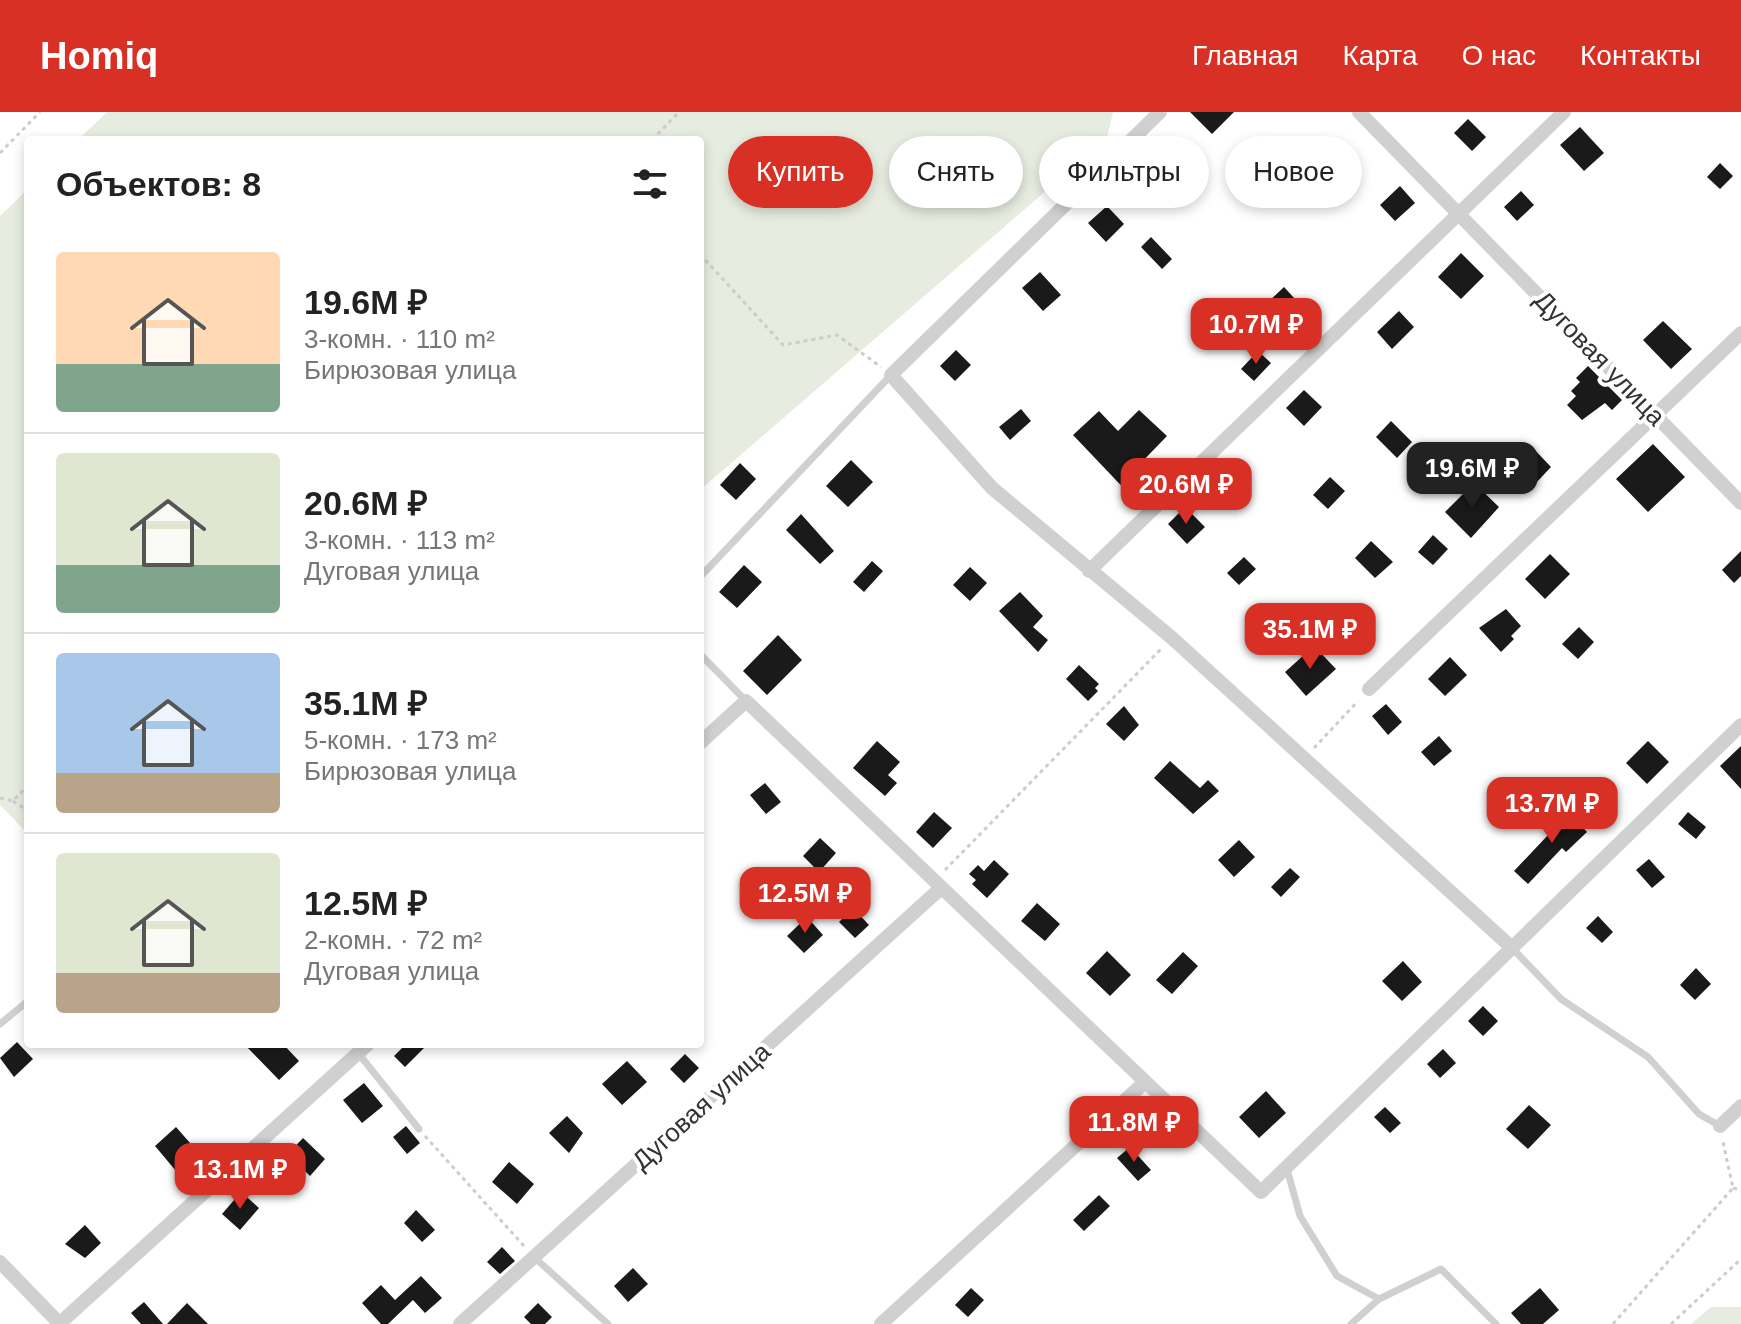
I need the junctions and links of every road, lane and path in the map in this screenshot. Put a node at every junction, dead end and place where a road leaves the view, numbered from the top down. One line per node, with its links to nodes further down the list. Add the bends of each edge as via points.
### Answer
1 (40, 112): 7 (path)
2 (679, 112): 6 (path)
3 (1160, 112): 11 (street)
4 (1359, 112): 8 (street, Дуговая улица)
5 (1564, 112): 8 (street)
6 (656, 136)
7 (0, 153)
8 (1459, 214): 12 (street, Дуговая улица); 14 (street)
9 (704, 258): 11 (path, via 783,345 837,335)
10 (1741, 333): 12 (street)
11 (891, 375): 14 (street, via 992,488); 15 (lane)
12 (1656, 415): 13 (street, Дуговая улица); 18 (street)
13 (1741, 503)
14 (1089, 571): 16 (street)
15 (704, 573)
16 (1172, 638): 22 (street); 27 (path)
17 (704, 658): 19 (lane)
18 (1369, 689): 22 (path)
19 (746, 701): 21 (street); 27 (street)
20 (1741, 725): 28 (street)
21 (704, 739)
22 (1306, 756): 28 (street)
23 (24, 789): 25 (path)
24 (0, 798): 25 (path)
25 (13, 801): 26 (path)
26 (24, 808)
27 (938, 885): 32 (street); 39 (street, Дуговая улица)
28 (1510, 946): 34 (lane, via 1561,999 1648,1057 1699,1114); 36 (street)
29 (24, 1004): 30 (lane)
30 (0, 1024)
31 (363, 1048): 35 (lane); 43 (street)
32 (1145, 1082): 36 (street, via 1261,1192); 46 (street)
33 (1741, 1106): 34 (street)
34 (1720, 1126): 37 (path)
35 (419, 1129): 39 (path)
36 (1287, 1169): 42 (lane, via 1300,1216 1337,1276)
37 (1733, 1188): 38 (path); 49 (path)
38 (1741, 1190)
39 (535, 1258): 44 (street, Дуговая улица); 45 (lane)
40 (1741, 1259): 50 (path)
41 (0, 1262): 43 (street)
42 (1379, 1299): 47 (lane); 48 (lane, via 1441,1269)
43 (60, 1324)
44 (460, 1324)
45 (608, 1324)
46 (881, 1324)
47 (1351, 1324)
48 (1496, 1324)
49 (1613, 1324)
50 (1671, 1324)

